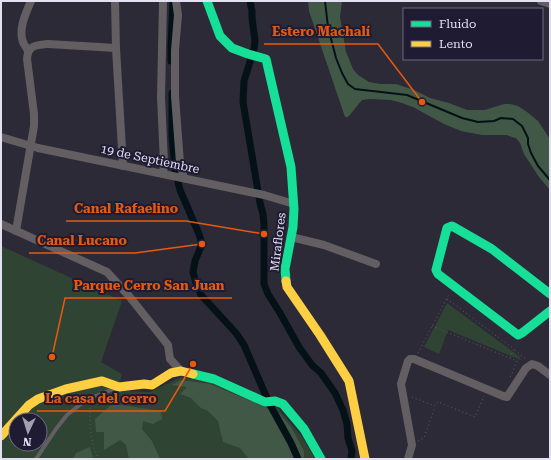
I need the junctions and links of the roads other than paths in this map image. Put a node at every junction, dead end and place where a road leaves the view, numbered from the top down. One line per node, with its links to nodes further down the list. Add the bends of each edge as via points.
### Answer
1 (31, 1): 9 (street, via 22,28 23,43)
2 (115, 1): 8 (street)
3 (163, 1): 13 (street)
4 (176, 1): 14 (street, via 178,15 175,96)
5 (207, 1): 15 (street, Miraflores, via 220,36 232,48 266,59 291,167)
6 (541, 1): 7 (street)
7 (550, 4)
8 (116, 48): 9 (street, via 48,44 38,45); 12 (street)
9 (28, 51): 11 (street, via 34,114)
10 (1, 138): 11 (street, 19 de Septiembre)
11 (30, 146): 12 (street, 19 de Septiembre); 17 (street)
12 (123, 166): 13 (street, 19 de Septiembre)
13 (163, 174): 14 (street, 19 de Septiembre)
14 (183, 178): 15 (street, 19 de Septiembre)
15 (294, 204): 18 (street, Miraflores)
16 (1, 224): 17 (street)
17 (16, 231): 22 (street, via 107,272 168,345 170,359)
18 (291, 237): 19 (street, via 324,245); 28 (street, Miraflores, via 285,269 287,287 349,381)
19 (376, 264)
20 (550, 294): 21 (street, via 492,249 452,226 447,228 436,270 438,274 518,335)
21 (550, 311)
22 (180, 371): 24 (street, via 171,373 152,385); 27 (street, via 214,379 265,402 283,404 304,429)
23 (550, 375): 29 (street, via 532,364 526,368 507,397 410,359 401,384 412,445)
24 (119, 387): 25 (street, via 102,380 38,399 29,405); 26 (lane, via 89,399 66,415)
25 (1, 436)
26 (36, 459)
27 (321, 459)
28 (365, 459)
29 (408, 459)

